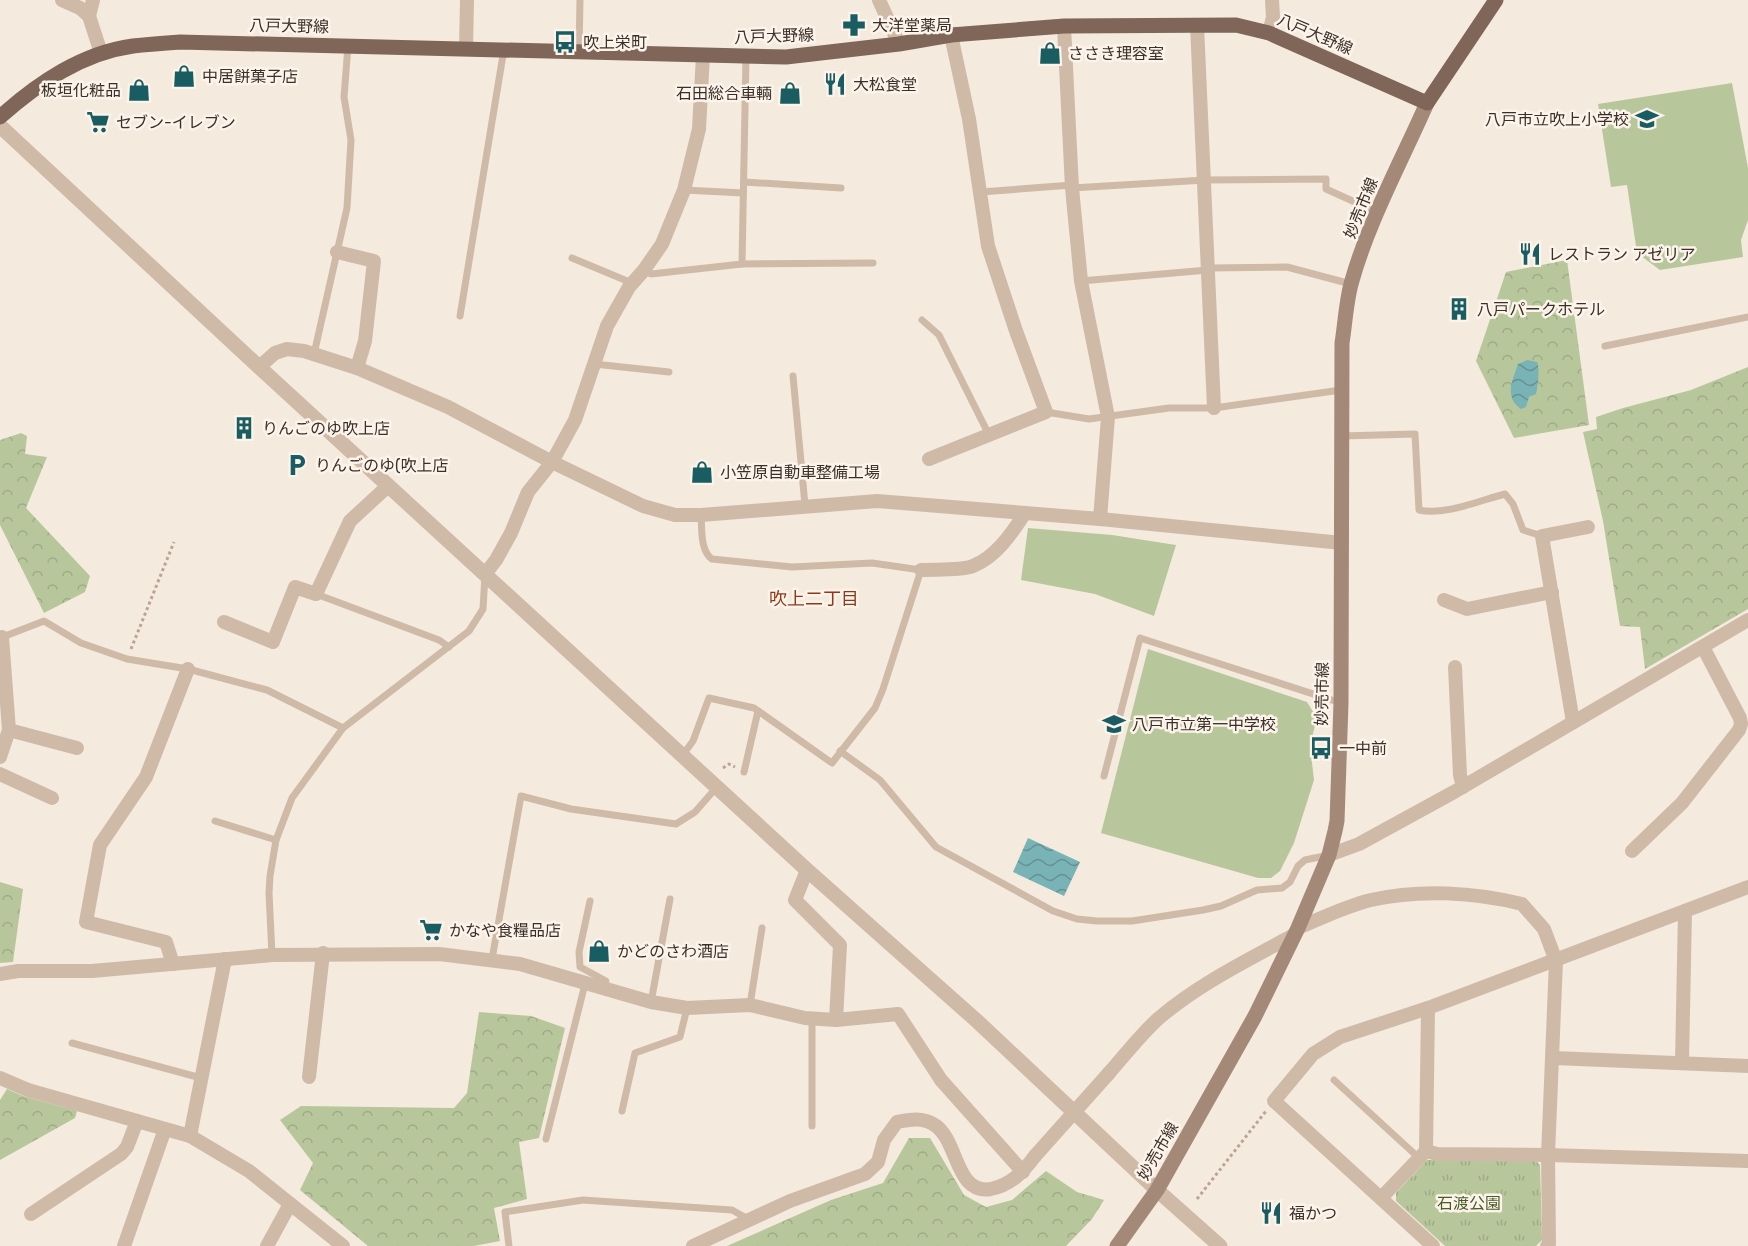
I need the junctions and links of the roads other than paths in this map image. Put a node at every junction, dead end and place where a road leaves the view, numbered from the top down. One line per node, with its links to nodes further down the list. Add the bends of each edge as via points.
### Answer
1 (62, 0): 8 (street)
2 (93, 0): 8 (street)
3 (467, 0): 15 (street)
4 (580, 0): 17 (lane)
5 (879, 0): 13 (street)
6 (1272, 0): 11 (street)
7 (1496, 0): 21 (main road)
8 (89, 16): 18 (street)
9 (1197, 25): 10 (main road, 八戸大野線); 11 (main road, 八戸大野線, via 1236,25); 24 (street)
10 (1064, 26): 12 (main road, 八戸大野線); 26 (street)
11 (1269, 33): 21 (main road, 八戸大野線)
12 (951, 35): 13 (main road, 八戸大野線); 29 (street)
13 (899, 44): 20 (main road, 八戸大野線, via 786,57)
14 (348, 46): 15 (main road, 八戸大野線); 18 (main road, 八戸大野線, via 180,42); 32 (lane, via 344,98 351,163 347,208)
15 (466, 48): 16 (main road, 八戸大野線)
16 (504, 49): 17 (main road, 八戸大野線); 41 (lane)
17 (579, 51): 19 (main road, 八戸大野線)
18 (101, 53): 22 (main road, 八戸大野線, via 22,96)
19 (703, 55): 20 (main road, 八戸大野線); 28 (street, via 699,129)
20 (746, 56): 25 (lane)
21 (1427, 104): 31 (main road, 妙売市線)
22 (0, 117)
23 (0, 126): 47 (street)
24 (1205, 180): 26 (lane); 31 (lane, via 1326,178 1326,189); 36 (street)
25 (744, 182): 27 (lane); 30 (lane)
26 (1072, 187): 29 (lane); 38 (street)
27 (841, 188)
28 (684, 190): 30 (lane); 37 (street, via 662,244)
29 (981, 192): 53 (street, via 988,246)
30 (744, 193): 34 (lane)
31 (1378, 212): 40 (main road, 妙売市線)
32 (337, 252): 45 (lane); 48 (street, via 374,261)
33 (572, 258): 39 (lane)
34 (742, 264): 35 (lane); 37 (lane, via 651,274)
35 (873, 264)
36 (1208, 269): 38 (lane); 40 (lane, via 1287,267); 52 (street)
37 (644, 270): 39 (street)
38 (1081, 281): 54 (street)
39 (632, 283): 46 (street, via 607,326)
40 (1351, 285): 51 (main road, 妙売市線, via 1342,344)
41 (460, 316)
42 (1748, 317): 44 (lane)
43 (922, 320): 55 (lane, via 939,335)
44 (1605, 346)
45 (314, 354): 47 (street, via 287,350 275,353); 48 (street)
46 (594, 364): 49 (lane); 58 (street, via 575,420)
47 (258, 368): 59 (street)
48 (357, 368): 58 (street, via 448,407)
49 (669, 372)
50 (793, 376): 60 (lane)
51 (1341, 390): 52 (lane); 56 (main road, 妙売市線)
52 (1214, 408): 54 (lane, via 1169,408)
53 (1046, 412): 54 (lane); 55 (street)
54 (1108, 417): 63 (street)
55 (989, 435): 57 (street)
56 (1341, 436): 65 (lane, via 1415,434 1419,510 1448,509 1505,494 1523,530); 66 (main road, 妙売市線)
57 (929, 459)
58 (552, 462): 62 (street, via 643,506 675,515); 68 (street, via 528,492 511,533)
59 (388, 486): 68 (street); 70 (street, via 350,521)
60 (805, 505): 61 (street, via 877,501); 62 (street)
61 (1025, 513): 63 (street); 67 (street, via 999,547 972,567)
62 (701, 515): 67 (lane, via 704,546 712,560 792,567 872,563)
63 (1100, 519): 66 (street)
64 (1588, 527): 65 (street)
65 (1542, 536): 69 (street)
66 (1341, 543): 79 (main road, 妙売市線)
67 (921, 570): 85 (lane, via 875,708)
68 (485, 574): 76 (lane, via 483,609 469,631); 86 (street)
69 (1552, 592): 71 (street, via 1467,609); 81 (street)
70 (316, 594): 73 (street, via 296,586 273,642); 76 (lane, via 439,639)
71 (1444, 600)
72 (1748, 620): 75 (street)
73 (224, 622)
74 (1, 637): 78 (lane, via 44,621 81,643 127,659); 83 (street)
75 (1702, 647): 81 (street); 96 (street, via 1742,724 1682,803)
76 (449, 648): 82 (lane)
77 (1455, 667): 91 (street)
78 (188, 669): 82 (lane, via 267,690); 110 (street, via 146,777 100,845 86,922 166,942)
79 (1341, 703): 90 (lane, via 1140,638); 97 (main road, 妙売市線, via 1337,821)
80 (758, 711): 85 (lane, via 832,764); 86 (lane, via 709,698 693,741); 88 (lane)
81 (1573, 722): 91 (street)
82 (343, 728): 95 (lane, via 292,798)
83 (9, 730): 84 (street); 87 (street)
84 (77, 748)
85 (840, 751): 97 (lane, via 880,780 936,847 1053,911 1077,919 1132,921 1221,906 1257,890 1282,888 1305,860)
86 (682, 756): 92 (street)
87 (0, 757)
88 (744, 772)
89 (0, 774): 93 (street)
90 (1104, 776)
91 (1463, 787): 97 (street, via 1359,844)
92 (716, 788): 98 (street); 108 (lane, via 695,812 676,824 571,809 521,796)
93 (52, 798)
94 (215, 820): 95 (lane)
95 (276, 840): 106 (lane, via 268,893)
96 (1632, 851)
97 (1329, 855): 104 (main road, 妙売市線)
98 (807, 870): 119 (street, via 795,900 840,945); 138 (street, via 977,1021)
99 (1748, 887): 102 (street)
100 (670, 899): 114 (lane)
101 (590, 901): 113 (lane, via 579,952 580,967 606,981)
102 (1685, 911): 109 (street); 122 (street)
103 (762, 928): 115 (lane)
104 (1295, 932): 109 (street, via 1337,911 1372,900 1422,893 1449,894 1522,904 1545,929); 137 (street, bridge, via 1185,997 1157,1020); 138 (main road, 妙売市線, via 1255,1016)
105 (323, 953): 106 (street); 108 (street, via 439,954); 124 (street)
106 (272, 955): 107 (street)
107 (225, 959): 110 (street); 126 (street)
108 (492, 959): 112 (street)
109 (1557, 961): 117 (street); 121 (street)
110 (173, 964): 111 (street)
111 (0, 974)
112 (585, 984): 113 (street); 133 (lane)
113 (604, 989): 114 (street)
114 (651, 1002): 116 (street)
115 (750, 1005): 116 (street); 118 (street)
116 (687, 1008): 128 (lane, via 680,1037 634,1053)
117 (1428, 1008): 134 (street); 139 (street, via 1340,1037 1313,1054 1274,1101)
118 (812, 1018): 119 (street); 130 (lane)
119 (836, 1020): 137 (street, via 898,1014 941,1080)
120 (72, 1043): 126 (lane)
121 (1554, 1058): 122 (street); 135 (street)
122 (1682, 1063): 123 (street)
123 (1748, 1065)
124 (309, 1077)
125 (0, 1078): 129 (street, via 28,1090)
126 (201, 1078): 132 (street)
127 (1334, 1080): 134 (lane)
128 (622, 1111)
129 (137, 1121): 131 (street); 141 (street, via 121,1154)
130 (812, 1126)
131 (165, 1129): 132 (street); 144 (street)
132 (190, 1136): 140 (street, via 249,1171)
133 (546, 1139)
134 (1423, 1155): 135 (street); 139 (street)
135 (1548, 1155): 136 (street); 152 (street)
136 (1748, 1161)
137 (1023, 1172): 142 (street, via 1004,1186 986,1190 973,1187 964,1177 947,1138 934,1124 913,1119 897,1122 884,1140 878,1162 865,1174 790,1201)
138 (1157, 1190): 149 (main road, 妙売市線); 150 (street)
139 (1381, 1198): 151 (street)
140 (290, 1204): 145 (street); 146 (street)
141 (31, 1214)
142 (750, 1221): 143 (street); 147 (lane, via 732,1210 583,1200 504,1212)
143 (714, 1242): 148 (street)
144 (124, 1246)
145 (267, 1246)
146 (343, 1246)
147 (509, 1246)
148 (693, 1246)
149 (1117, 1246)
150 (1220, 1246)
151 (1433, 1246)
152 (1547, 1246)

